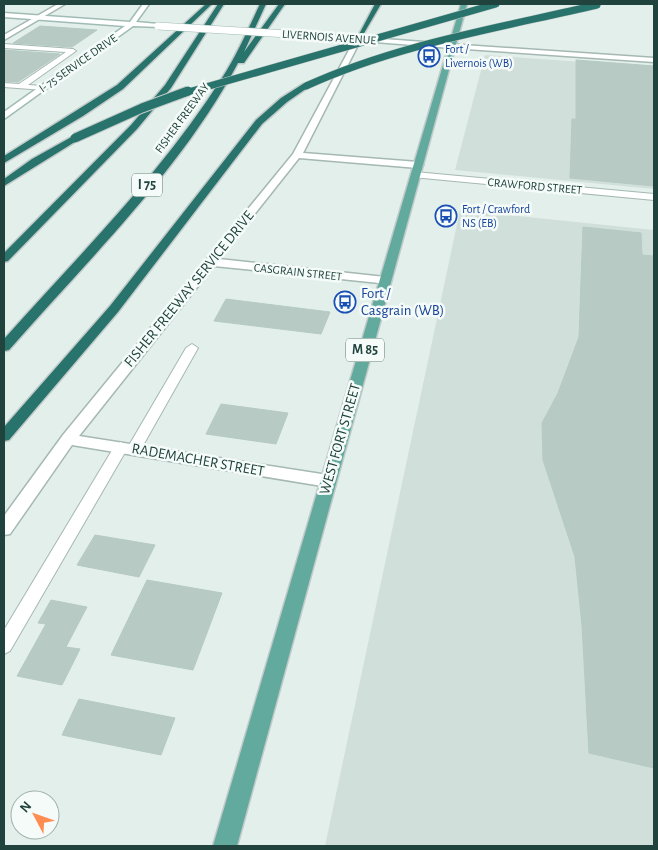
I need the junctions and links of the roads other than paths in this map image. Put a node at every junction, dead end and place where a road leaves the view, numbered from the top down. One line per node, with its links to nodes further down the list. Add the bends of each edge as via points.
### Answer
1 (62, 4): 12 (street)
2 (146, 4): 13 (street, I- 75 SERVICE DRIVE)
3 (209, 4): 25 (highway, via 120,87)
4 (221, 4): 29 (highway, via 168,86 134,127)
5 (263, 4): 19 (highway, FISHER FREEWAY / I 75)
6 (282, 4): 19 (highway, via 251,50)
7 (378, 4): 15 (highway)
8 (464, 4): 17 (main road, WEST FORT STREET / M 85)
9 (496, 4): 27 (highway, bridge, via 197,88 142,108 74,138 35,160)
10 (600, 5): 34 (highway, bridge, via 381,56 332,73 280,103 254,128 114,309)
11 (4, 15): 12 (street, LIVERNOIS AVENUE)
12 (38, 18): 13 (street, LIVERNOIS AVENUE); 14 (street)
13 (132, 24): 15 (street, LIVERNOIS AVENUE, bridge); 22 (street, I- 75 SERVICE DRIVE)
14 (4, 38)
15 (358, 39): 17 (street, LIVERNOIS AVENUE); 24 (street, FISHER FREEWAY SERVICE DRIVE)
16 (4, 46): 21 (lane, via 73,51)
17 (452, 46): 18 (street, LIVERNOIS AVENUE); 26 (main road, WEST FORT STREET / M 85)
18 (654, 60)
19 (227, 77): 32 (highway, FISHER FREEWAY / I 75, via 197,123 151,180)
20 (4, 85): 21 (lane)
21 (21, 86): 22 (lane)
22 (41, 88): 23 (street, I- 75 SERVICE DRIVE)
23 (4, 116)
24 (297, 155): 26 (street); 30 (street, FISHER FREEWAY SERVICE DRIVE)
25 (4, 160)
26 (416, 170): 28 (lane, CRAWFORD STREET); 31 (main road, WEST FORT STREET / M 85)
27 (4, 183)
28 (654, 197)
29 (4, 260)
30 (211, 262): 31 (street, CASGRAIN STREET); 35 (street, FISHER FREEWAY SERVICE DRIVE)
31 (385, 281): 37 (main road, WEST FORT STREET / M 85)
32 (4, 347)
33 (192, 348): 36 (lane)
34 (4, 436)
35 (68, 439): 36 (street, RADEMACHER STREET); 38 (street, FISHER FREEWAY SERVICE DRIVE)
36 (127, 448): 37 (street, RADEMACHER STREET); 39 (lane)
37 (328, 481): 40 (main road, WEST FORT STREET / M 85)
38 (4, 529)
39 (4, 646)
40 (225, 846)

